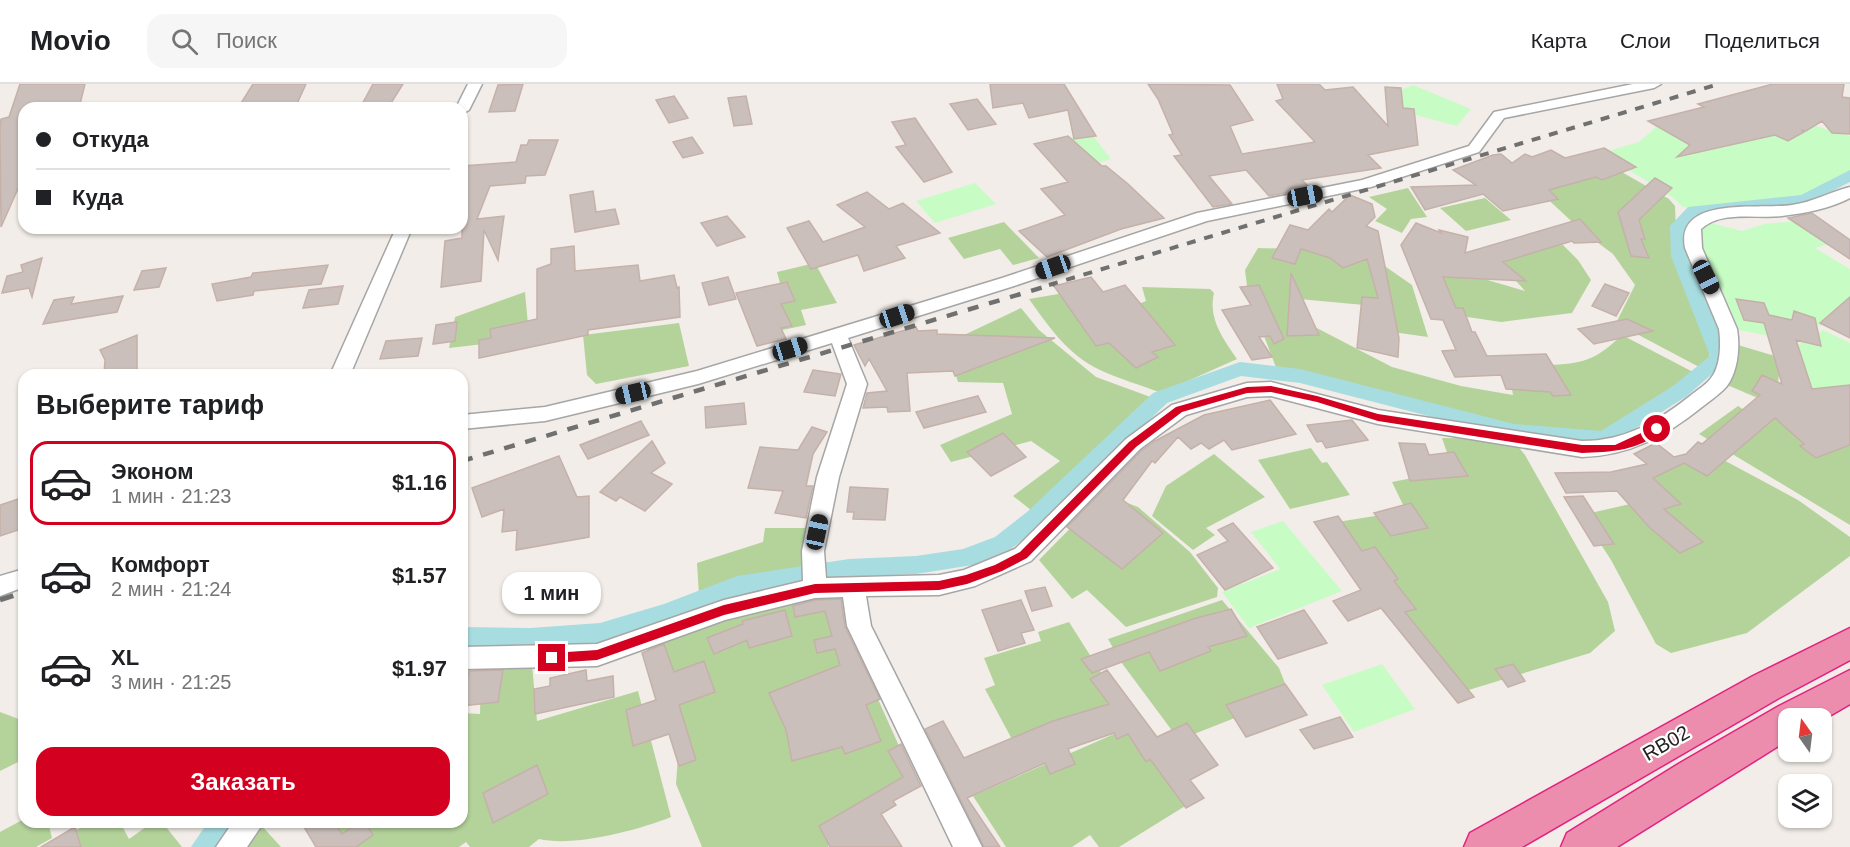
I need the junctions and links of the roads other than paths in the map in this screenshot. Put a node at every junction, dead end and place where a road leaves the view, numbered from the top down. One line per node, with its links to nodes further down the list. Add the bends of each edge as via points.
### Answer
1 (475, 84): 3 (street)
2 (1654, 84): 6 (street, via 1499,115 1474,149 1365,184 1203,217)
3 (466, 102)
4 (1850, 192): 11 (street, via 1833,201 1773,212 1724,214 1694,226 1691,247 1728,323 1730,342 1720,381 1672,422 1629,445 1582,449 1378,417 1271,389 1247,390 1179,410 1132,444 1023,555 998,568 939,585)
5 (401, 234): 7 (street)
6 (836, 335): 8 (street, via 698,377 556,411); 12 (street, via 844,346 857,384 828,477 813,551)
7 (343, 369)
8 (468, 421)
9 (18, 580): 10 (street)
10 (0, 586)
11 (853, 586): 12 (street); 20 (street, via 859,626)
12 (815, 588): 14 (street, via 724,610 597,655)
13 (1850, 643): 21 (highway, RB02)
14 (468, 658)
15 (1850, 686): 16 (highway)
16 (1810, 708)
17 (1778, 727): 22 (highway)
18 (245, 828): 19 (street)
19 (230, 847)
20 (968, 847)
21 (1484, 847)
22 (1581, 847)

